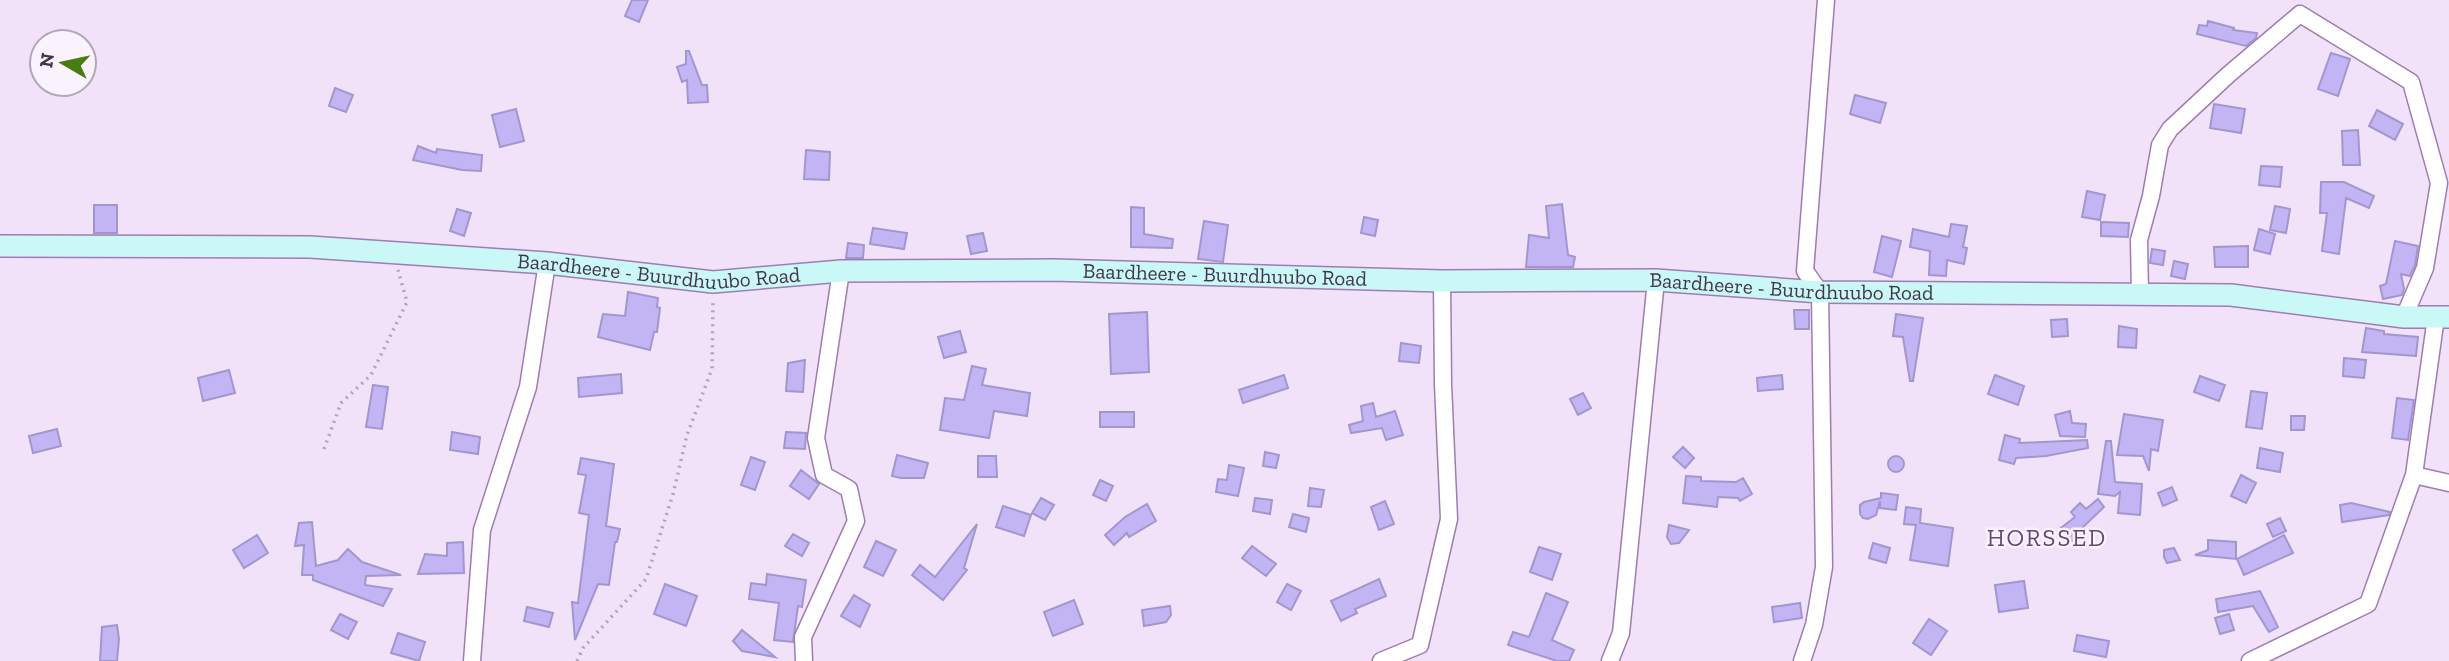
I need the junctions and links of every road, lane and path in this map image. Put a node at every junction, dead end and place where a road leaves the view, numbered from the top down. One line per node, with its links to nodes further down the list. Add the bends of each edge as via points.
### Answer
1 (1826, 0): 10 (street, via 1805,271)
2 (2301, 7): 11 (street, via 2170,129 2160,145 2139,240); 12 (street, via 2411,82 2439,183 2425,268)
3 (0, 246): 4 (main road, Baardheere - Buurdhuubo Road, via 310,247)
4 (394, 254): 5 (main road, Baardheere - Buurdhuubo Road); 14 (path, via 407,302 371,376 341,403)
5 (547, 263): 9 (main road, Baardheere - Buurdhuubo Road); 17 (street, via 528,387 482,530)
6 (841, 271): 8 (main road, Baardheere - Buurdhuubo Road, via 1053,270); 9 (main road, Baardheere - Buurdhuubo Road); 19 (street, via 816,438 824,475 849,489 856,521 803,637)
7 (1656, 280): 8 (main road, Baardheere - Buurdhuubo Road); 10 (main road, Baardheere - Buurdhuubo Road); 21 (street, via 1621,633)
8 (1442, 281): 20 (street, via 1449,519 1420,645)
9 (713, 282): 18 (path, via 712,369 687,435 646,579 583,648)
10 (1820, 292): 11 (main road, Baardheere - Buurdhuubo Road); 22 (street, via 1824,567)
11 (2140, 295): 12 (main road, Baardheere - Buurdhuubo Road, via 2231,295)
12 (2404, 317): 13 (main road, Baardheere - Buurdhuubo Road)
13 (2443, 317): 15 (street)
14 (324, 449)
15 (2414, 475): 16 (street); 23 (street, via 2368,604)
16 (2449, 483)
17 (472, 661)
18 (577, 661)
19 (804, 661)
20 (1381, 661)
21 (1610, 661)
22 (1802, 661)
23 (2250, 661)

